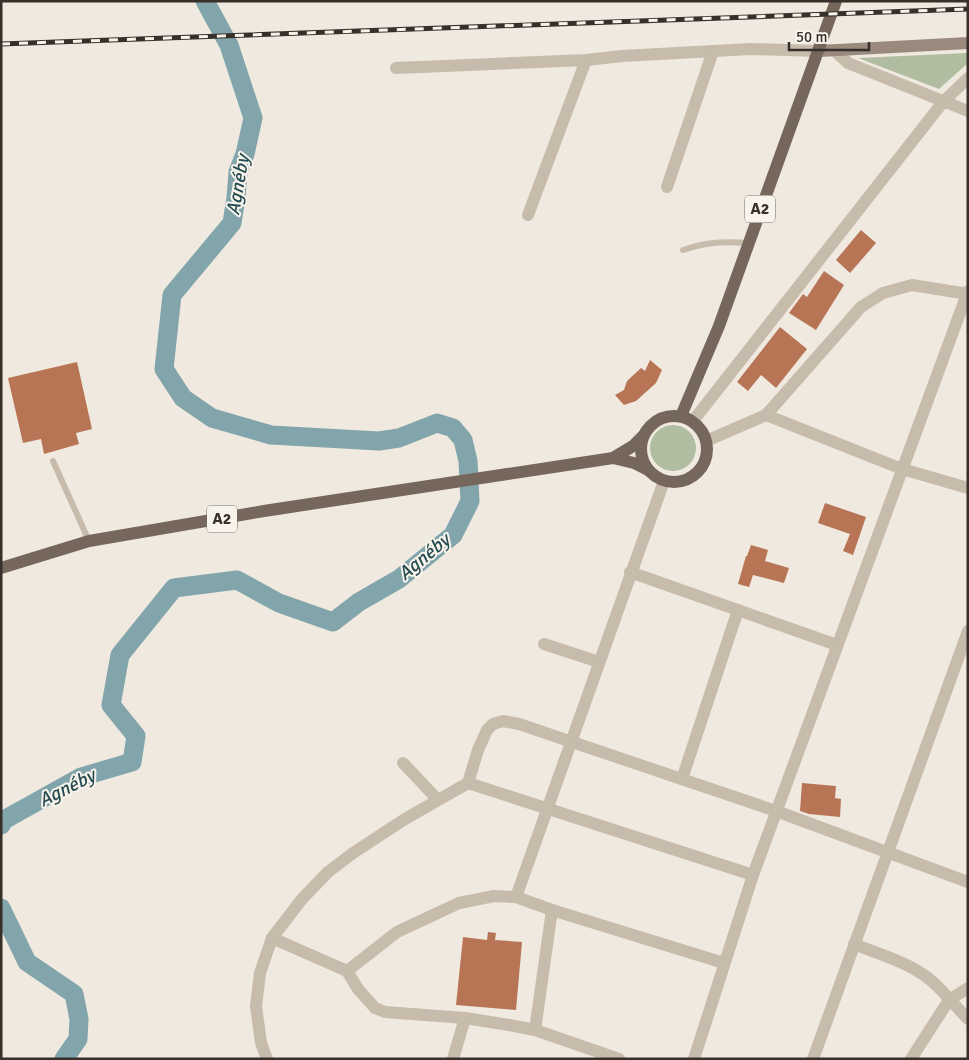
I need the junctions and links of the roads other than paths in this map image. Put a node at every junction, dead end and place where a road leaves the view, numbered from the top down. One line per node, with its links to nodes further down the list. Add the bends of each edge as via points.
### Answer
1 (836, 1): 5 (main road, A2)
2 (968, 43): 3 (main road)
3 (835, 50): 5 (main road); 9 (street, via 848,63)
4 (713, 51): 5 (street); 6 (street); 11 (street)
5 (819, 51): 13 (main road, A2)
6 (586, 60): 7 (street); 12 (street)
7 (396, 68)
8 (968, 78): 9 (street)
9 (943, 102): 10 (street); 17 (street)
10 (968, 111)
11 (667, 187)
12 (528, 215)
13 (748, 243): 14 (lane, via 722,240); 17 (main road, A2)
14 (683, 250)
15 (967, 293): 16 (street, via 912,285 883,293 861,307); 22 (street)
16 (766, 414): 19 (street); 22 (street)
17 (687, 418): 18 (main road, via 669,415 658,419); 19 (main road, via 704,433)
18 (643, 436): 20 (main road, A2); 23 (main road, via 641,454)
19 (706, 440): 24 (main road, via 705,461 696,473 684,481)
20 (613, 458): 23 (main road, A2); 26 (main road, A2)
21 (53, 460): 26 (lane)
22 (902, 469): 25 (street); 32 (street)
23 (648, 470): 24 (main road)
24 (664, 481): 28 (street)
25 (968, 488)
26 (89, 541): 27 (main road, A2)
27 (1, 568)
28 (630, 572): 29 (street); 33 (street)
29 (738, 610): 32 (street); 36 (street)
30 (968, 631): 41 (street)
31 (544, 644): 33 (street)
32 (837, 645): 40 (street)
33 (599, 662): 34 (street)
34 (571, 740): 36 (street); 37 (street, via 519,724 503,721 493,724 478,750); 39 (street)
35 (403, 764): 38 (street)
36 (682, 779): 40 (street)
37 (468, 782): 38 (street); 39 (street)
38 (438, 800): 46 (street, via 328,872)
39 (548, 807): 42 (street); 44 (street)
40 (776, 811): 41 (street); 42 (street)
41 (888, 854): 43 (street); 47 (street)
42 (753, 875): 48 (street)
43 (968, 882)
44 (516, 897): 45 (street); 49 (street, via 494,896 459,903 397,932)
45 (552, 910): 48 (street); 54 (street)
46 (272, 938): 49 (street); 55 (street, via 260,973 256,1006 261,1043)
47 (854, 944): 51 (street, via 908,965 939,987); 59 (street)
48 (724, 963): 58 (street)
49 (347, 971): 52 (street, via 374,1008 384,1012)
50 (968, 988): 51 (street)
51 (948, 1000): 53 (street); 60 (street)
52 (465, 1018): 54 (street); 56 (street)
53 (968, 1019)
54 (535, 1030): 57 (street)
55 (267, 1059)
56 (453, 1059)
57 (619, 1059)
58 (694, 1059)
59 (813, 1059)
60 (911, 1059)

